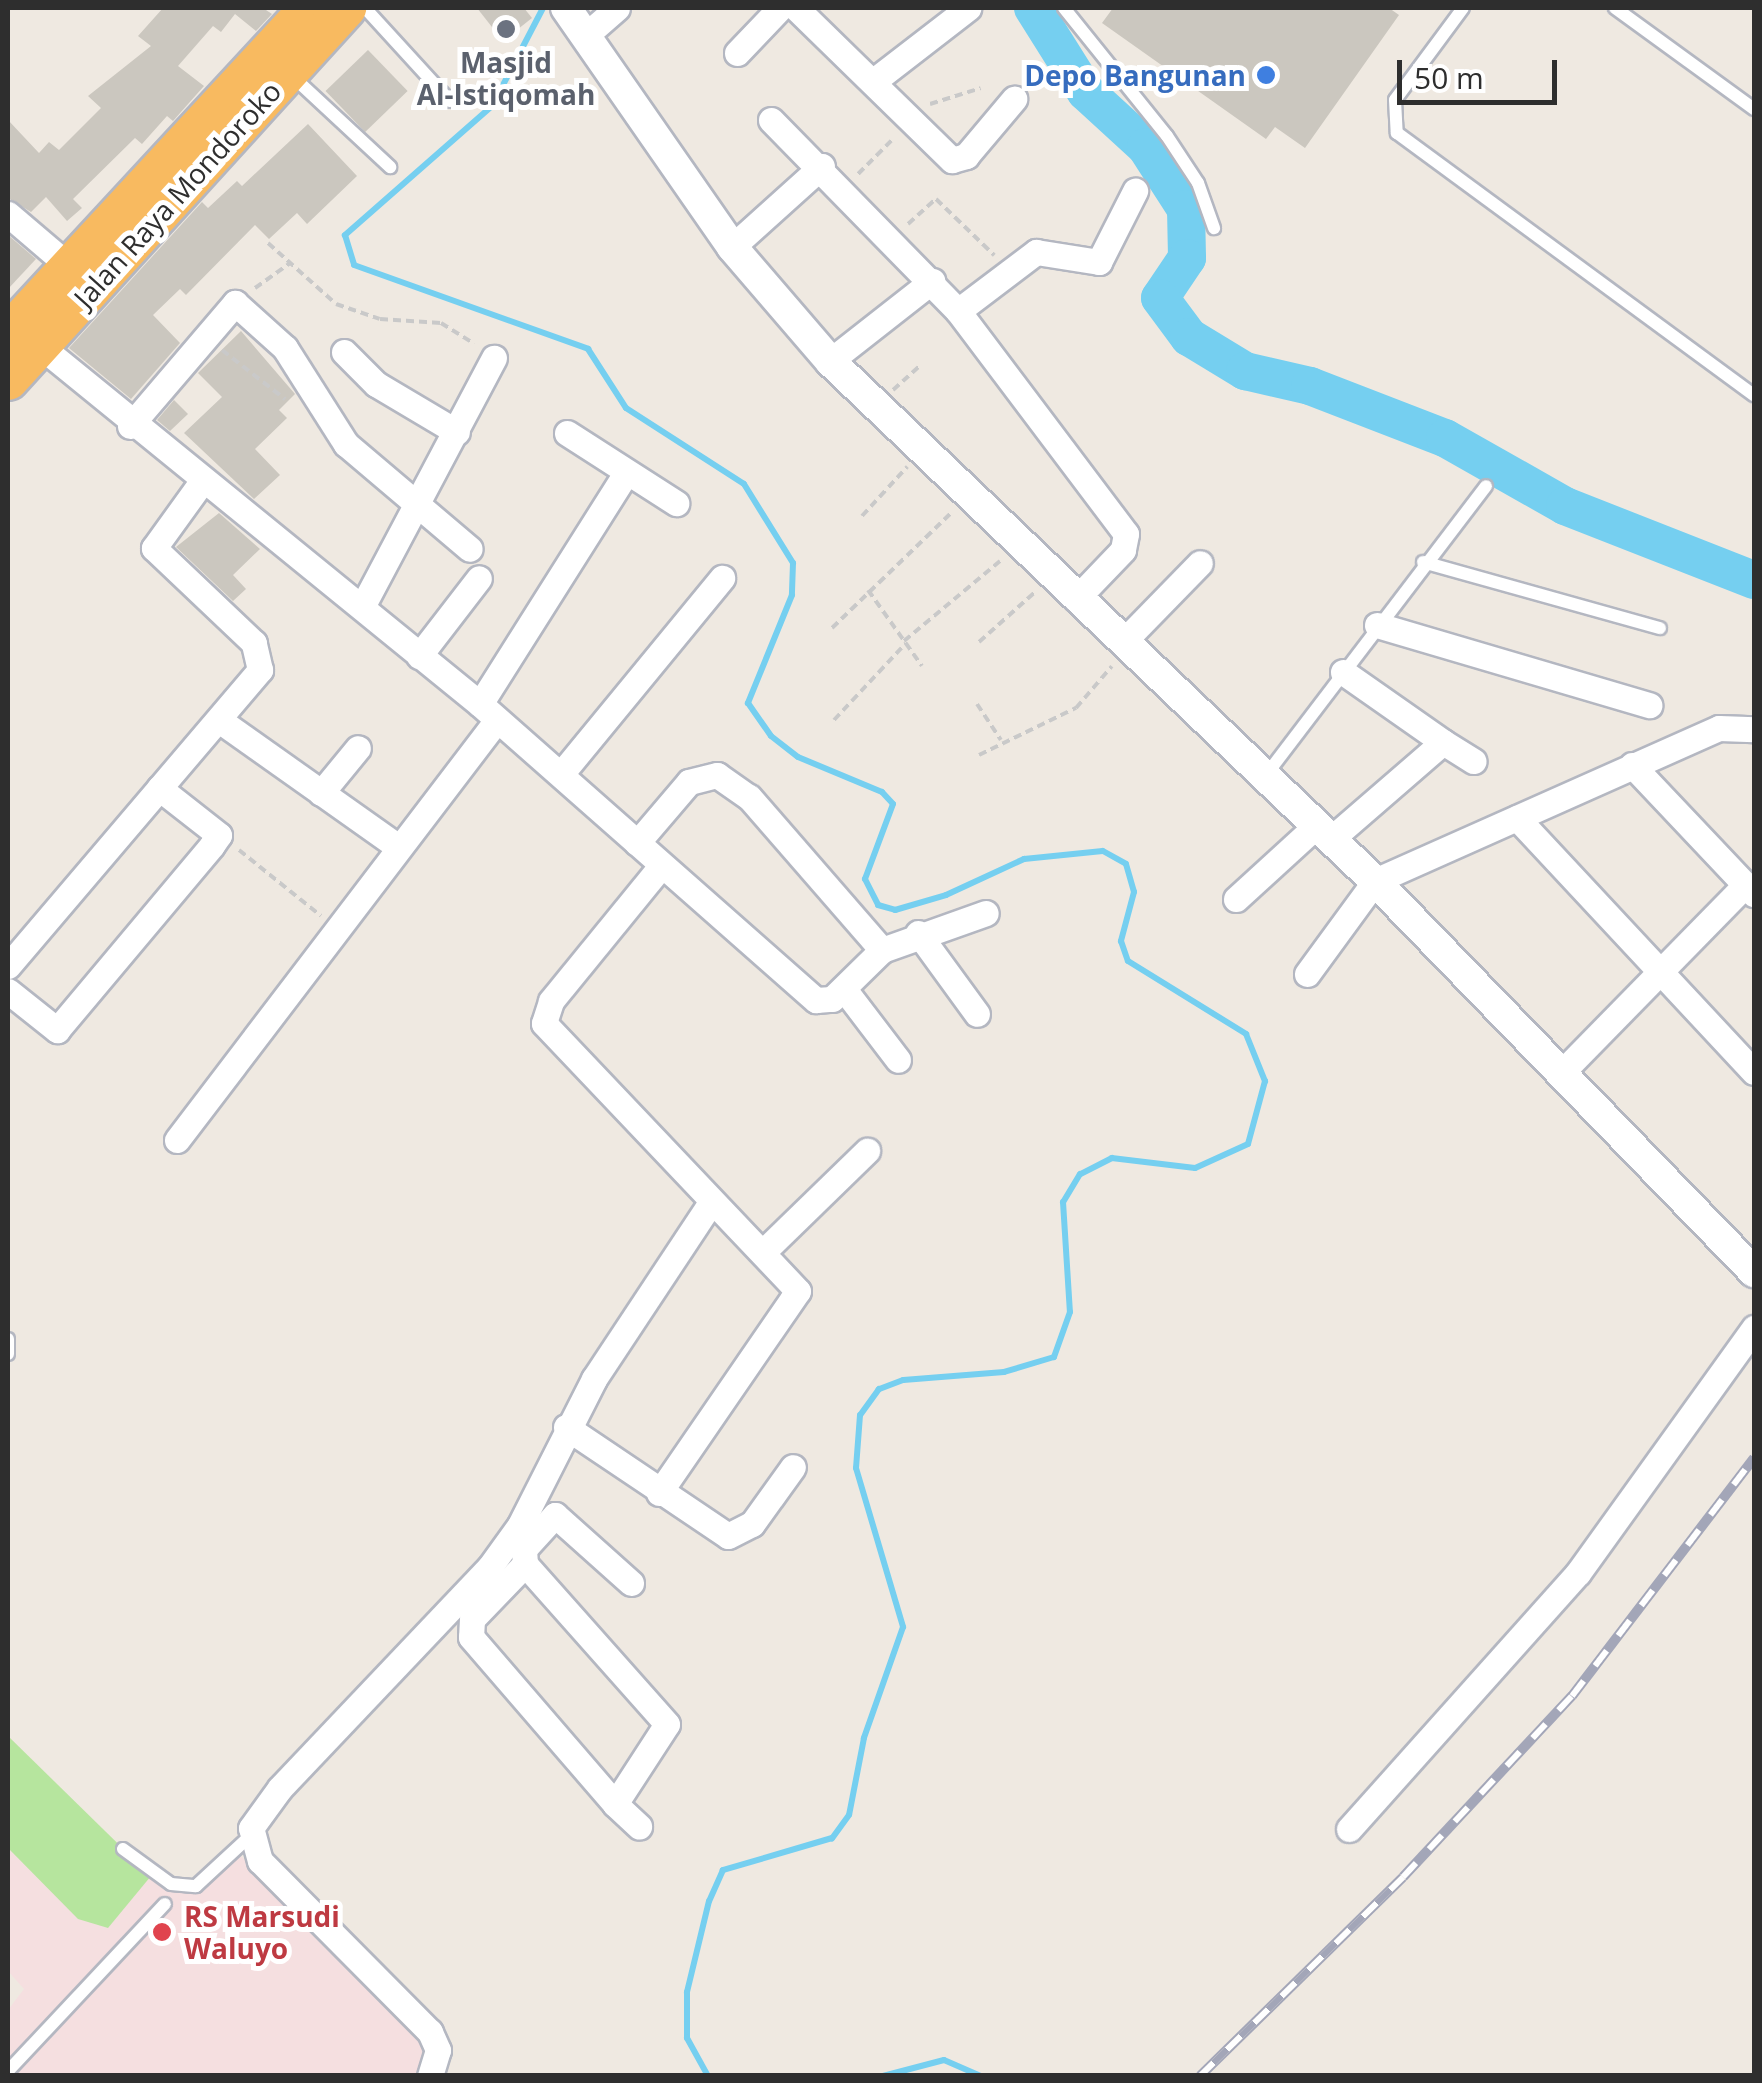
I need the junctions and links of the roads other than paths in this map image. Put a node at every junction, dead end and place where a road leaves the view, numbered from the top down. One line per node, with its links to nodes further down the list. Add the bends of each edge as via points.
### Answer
1 (310, 8): 26 (highway, Jalan Raya Mondoroko)
2 (346, 8): 14 (highway, Jalan Raya Mondoroko)
3 (364, 8): 17 (lane)
4 (566, 8): 12 (street)
5 (616, 8): 12 (street)
6 (780, 8): 13 (street)
7 (796, 8): 15 (street)
8 (968, 8): 15 (street)
9 (1064, 8): 24 (lane, via 1167,136 1198,183)
10 (1462, 8): 34 (lane, via 1395,100 1397,132)
11 (1615, 8): 18 (lane)
12 (586, 36): 25 (street)
13 (737, 53)
14 (288, 72): 20 (lane); 29 (highway, Jalan Raya Mondoroko)
15 (875, 80): 16 (street, via 952,160 966,156)
16 (1014, 99)
17 (450, 101)
18 (1754, 109)
19 (771, 120): 21 (street)
20 (390, 166)
21 (822, 166): 25 (street); 27 (street)
22 (1135, 191): 28 (street, via 1099,262 1036,252)
23 (8, 214): 26 (street)
24 (1214, 228)
25 (732, 247): 32 (street)
26 (70, 267): 29 (highway, Jalan Raya Mondoroko)
27 (932, 280): 28 (street); 32 (street)
28 (958, 311): 48 (street, via 1126,534 1123,550)
29 (23, 340): 33 (highway, Jalan Raya Mondoroko); 35 (street)
30 (344, 352): 36 (street, via 376,384)
31 (494, 358): 36 (street)
32 (830, 361): 48 (street)
33 (8, 380)
34 (1754, 394)
35 (130, 426): 39 (street); 42 (street, via 236,303 285,348 346,444)
36 (457, 432): 42 (street)
37 (567, 433): 38 (street)
38 (626, 473): 41 (street); 56 (street)
39 (203, 480): 49 (street); 57 (street, via 154,548 262,654 257,676)
40 (1486, 486): 44 (lane)
41 (676, 503)
42 (416, 511): 43 (street); 49 (street)
43 (470, 549)
44 (1424, 562): 50 (lane); 51 (lane)
45 (1200, 563): 52 (street)
46 (479, 578): 53 (street)
47 (722, 578): 63 (street)
48 (1076, 599): 52 (street)
49 (362, 606): 53 (street)
50 (1377, 625): 54 (lane); 55 (street)
51 (1660, 628)
52 (1126, 645): 64 (street)
53 (420, 656): 56 (street)
54 (1343, 672): 59 (street); 64 (lane)
55 (1649, 704)
56 (488, 712): 63 (street); 70 (street)
57 (219, 720): 65 (street); 66 (street)
58 (1754, 729): 62 (street, via 1719,728)
59 (1444, 742): 61 (street); 68 (street)
60 (358, 748): 66 (street)
61 (1474, 761)
62 (1632, 765): 67 (street); 73 (street)
63 (561, 774): 69 (street)
64 (1266, 775): 68 (street)
65 (158, 788): 78 (street); 82 (street, via 219,836 57,1030)
66 (321, 793): 70 (street)
67 (1517, 818): 72 (street); 79 (street)
68 (1324, 832): 72 (street); 74 (street)
69 (637, 842): 71 (street); 77 (street, via 689,782 716,775 750,797)
70 (397, 846): 87 (street)
71 (661, 866): 81 (street, via 816,1000); 89 (street, via 551,1000 544,1023)
72 (1375, 881): 80 (street); 85 (street)
73 (1750, 889): 79 (street)
74 (1236, 899)
75 (986, 913): 76 (street)
76 (918, 932): 77 (street); 83 (street)
77 (882, 950): 81 (street)
78 (8, 966)
79 (1660, 971): 85 (street); 86 (street)
80 (1307, 974)
81 (844, 989): 84 (street)
82 (8, 991)
83 (977, 1014)
84 (898, 1060)
85 (1562, 1072): 91 (street)
86 (1754, 1072)
87 (177, 1140)
88 (867, 1150): 90 (street)
89 (712, 1202): 90 (street); 95 (street)
90 (764, 1251): 97 (street, via 796,1285 795,1304)
91 (1753, 1268)
92 (1754, 1328): 104 (street, via 1578,1573)
93 (8, 1339): 94 (lane)
94 (8, 1354)
95 (566, 1427): 97 (street); 99 (street)
96 (793, 1467): 97 (street, via 736,1535 702,1524)
97 (659, 1493)
98 (525, 1564): 99 (street); 100 (street, via 524,1549 554,1515); 102 (street, via 667,1724)
99 (497, 1576): 101 (street)
100 (631, 1583)
101 (477, 1598): 102 (street, via 471,1637); 105 (street, via 280,1788)
102 (615, 1804): 103 (street)
103 (639, 1826)
104 (1349, 1829)
105 (249, 1837): 106 (lane, via 196,1886 172,1884); 109 (street, via 260,1861 430,2032 438,2050)
106 (123, 1849)
107 (165, 1904): 108 (lane)
108 (8, 2071)
109 (430, 2076)

